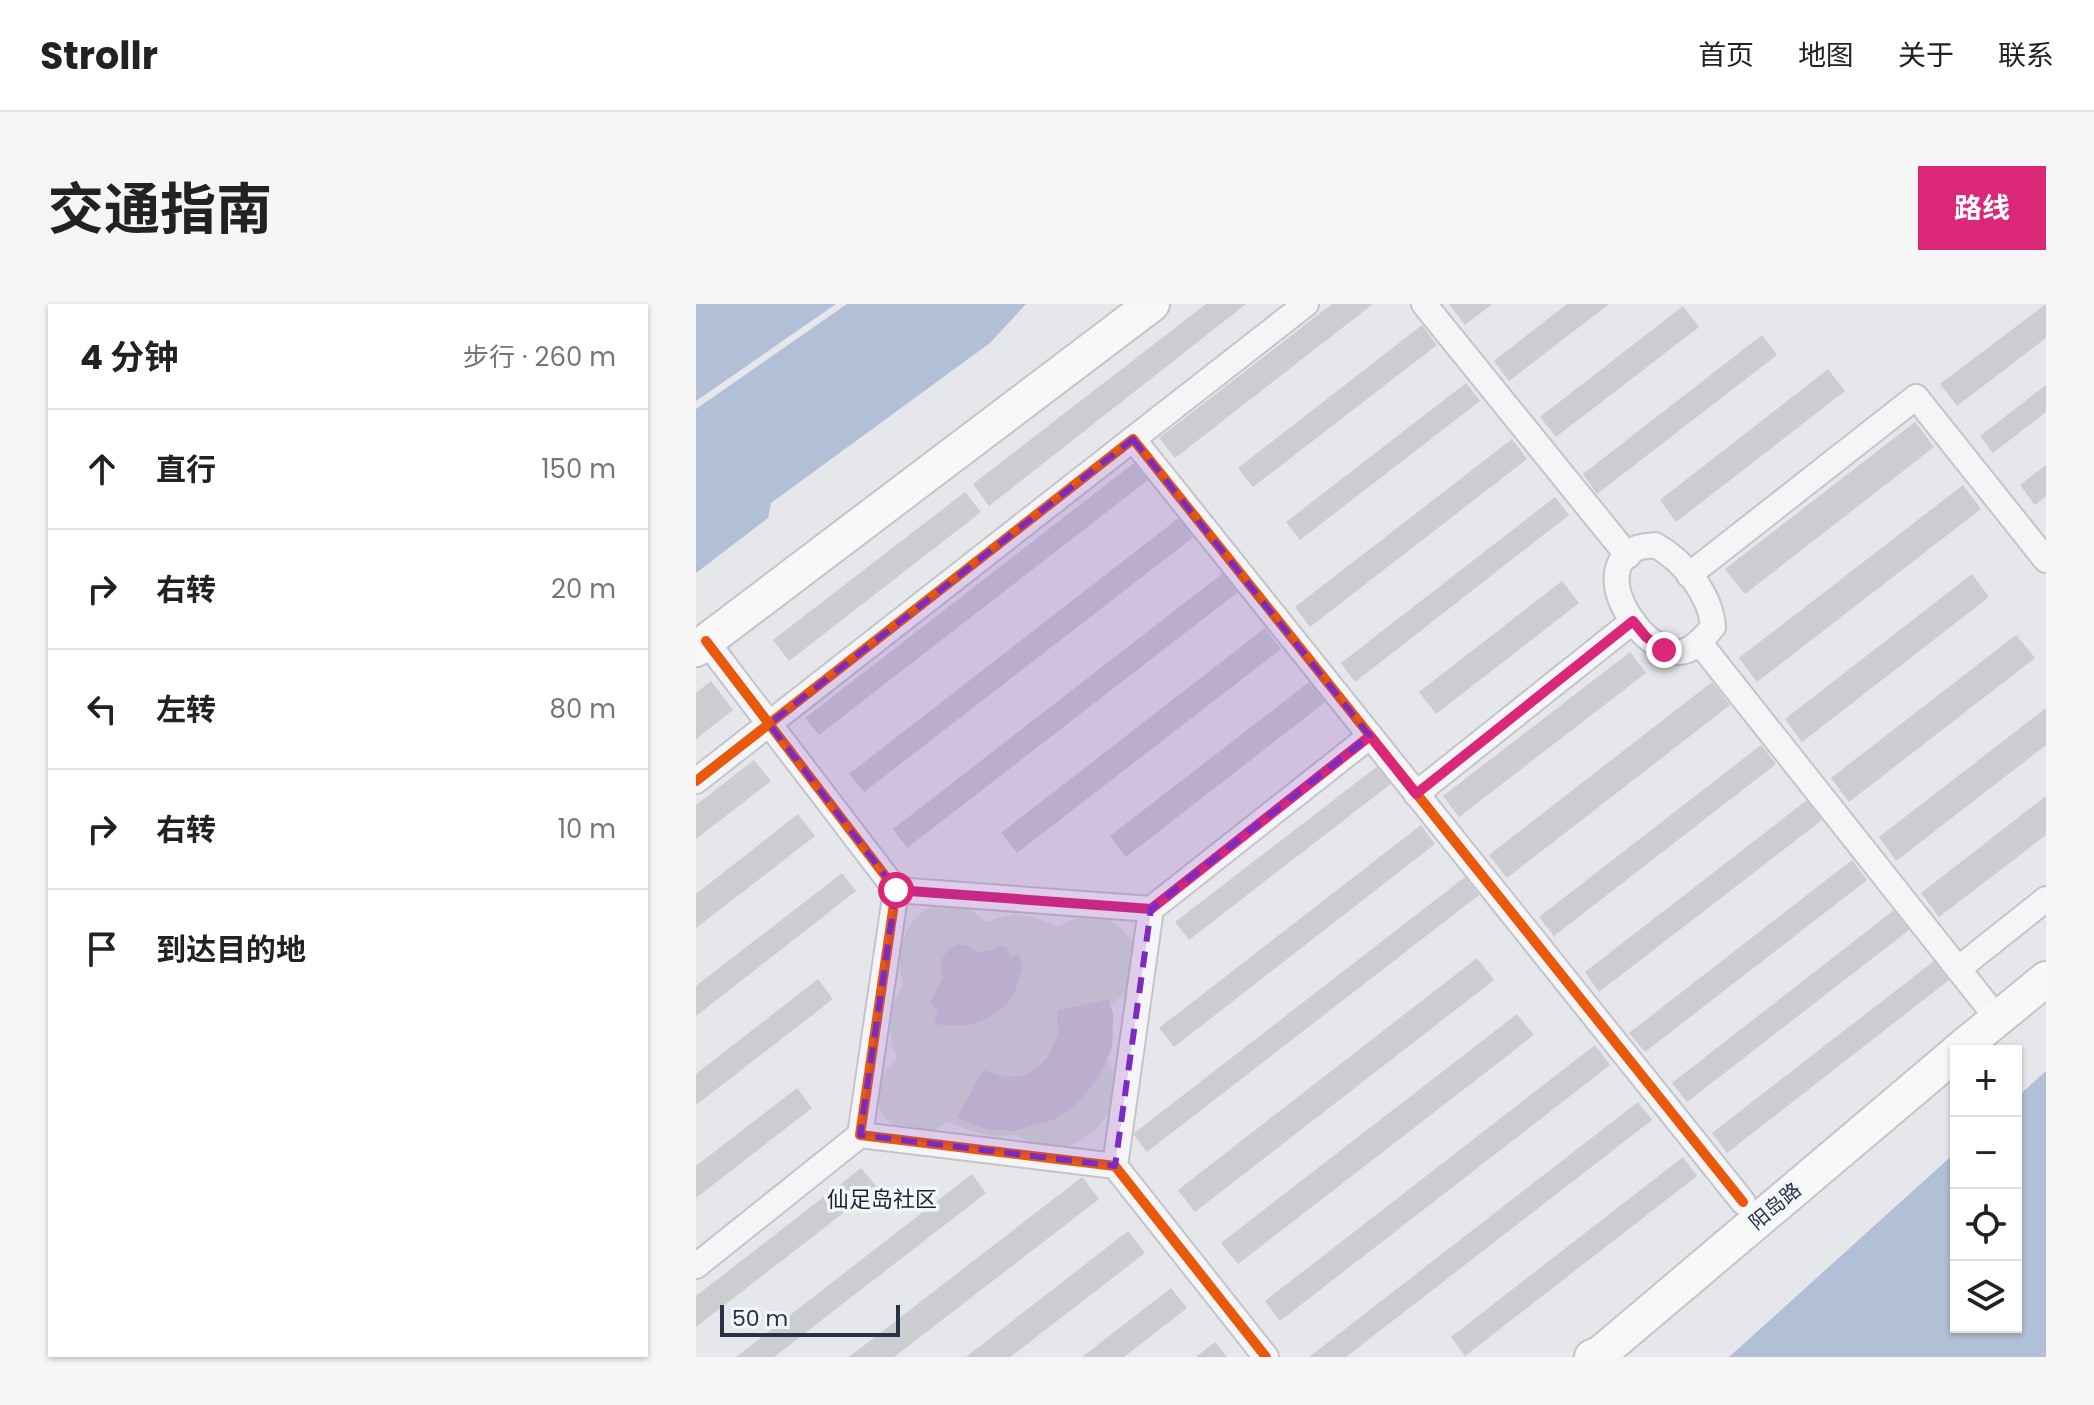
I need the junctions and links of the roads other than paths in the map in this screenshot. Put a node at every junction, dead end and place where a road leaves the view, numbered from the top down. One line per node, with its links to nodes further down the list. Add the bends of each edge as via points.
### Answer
1 (1152, 304): 10 (main road)
2 (1306, 304): 4 (street)
3 (1424, 304): 5 (street)
4 (1133, 439): 11 (street); 12 (street)
5 (1628, 556): 7 (street, via 1637,548 1655,545 1669,552); 8 (street, via 1614,578 1618,597)
6 (2046, 560): 7 (street, via 1916,397)
7 (1689, 575): 9 (street, via 1712,611 1713,627)
8 (1633, 621): 9 (street, via 1664,650 1684,652); 14 (street)
9 (1699, 642): 18 (street)
10 (701, 645): 11 (street)
11 (769, 724): 13 (street); 15 (street)
12 (1370, 736): 14 (street); 17 (street)
13 (696, 781)
14 (1416, 794): 25 (street)
15 (896, 890): 17 (street); 23 (street)
16 (2046, 899): 18 (street)
17 (1151, 909): 24 (street)
18 (1958, 969): 20 (street)
19 (2046, 979): 20 (main road, 阳岛路)
20 (1997, 1018): 21 (main road, 阳岛路)
21 (1965, 1045)
22 (1950, 1058): 28 (main road, 阳岛路)
23 (860, 1135): 24 (street); 26 (street)
24 (1115, 1166): 27 (street)
25 (1743, 1202)
26 (696, 1266)
27 (1266, 1357)
28 (1592, 1357)

